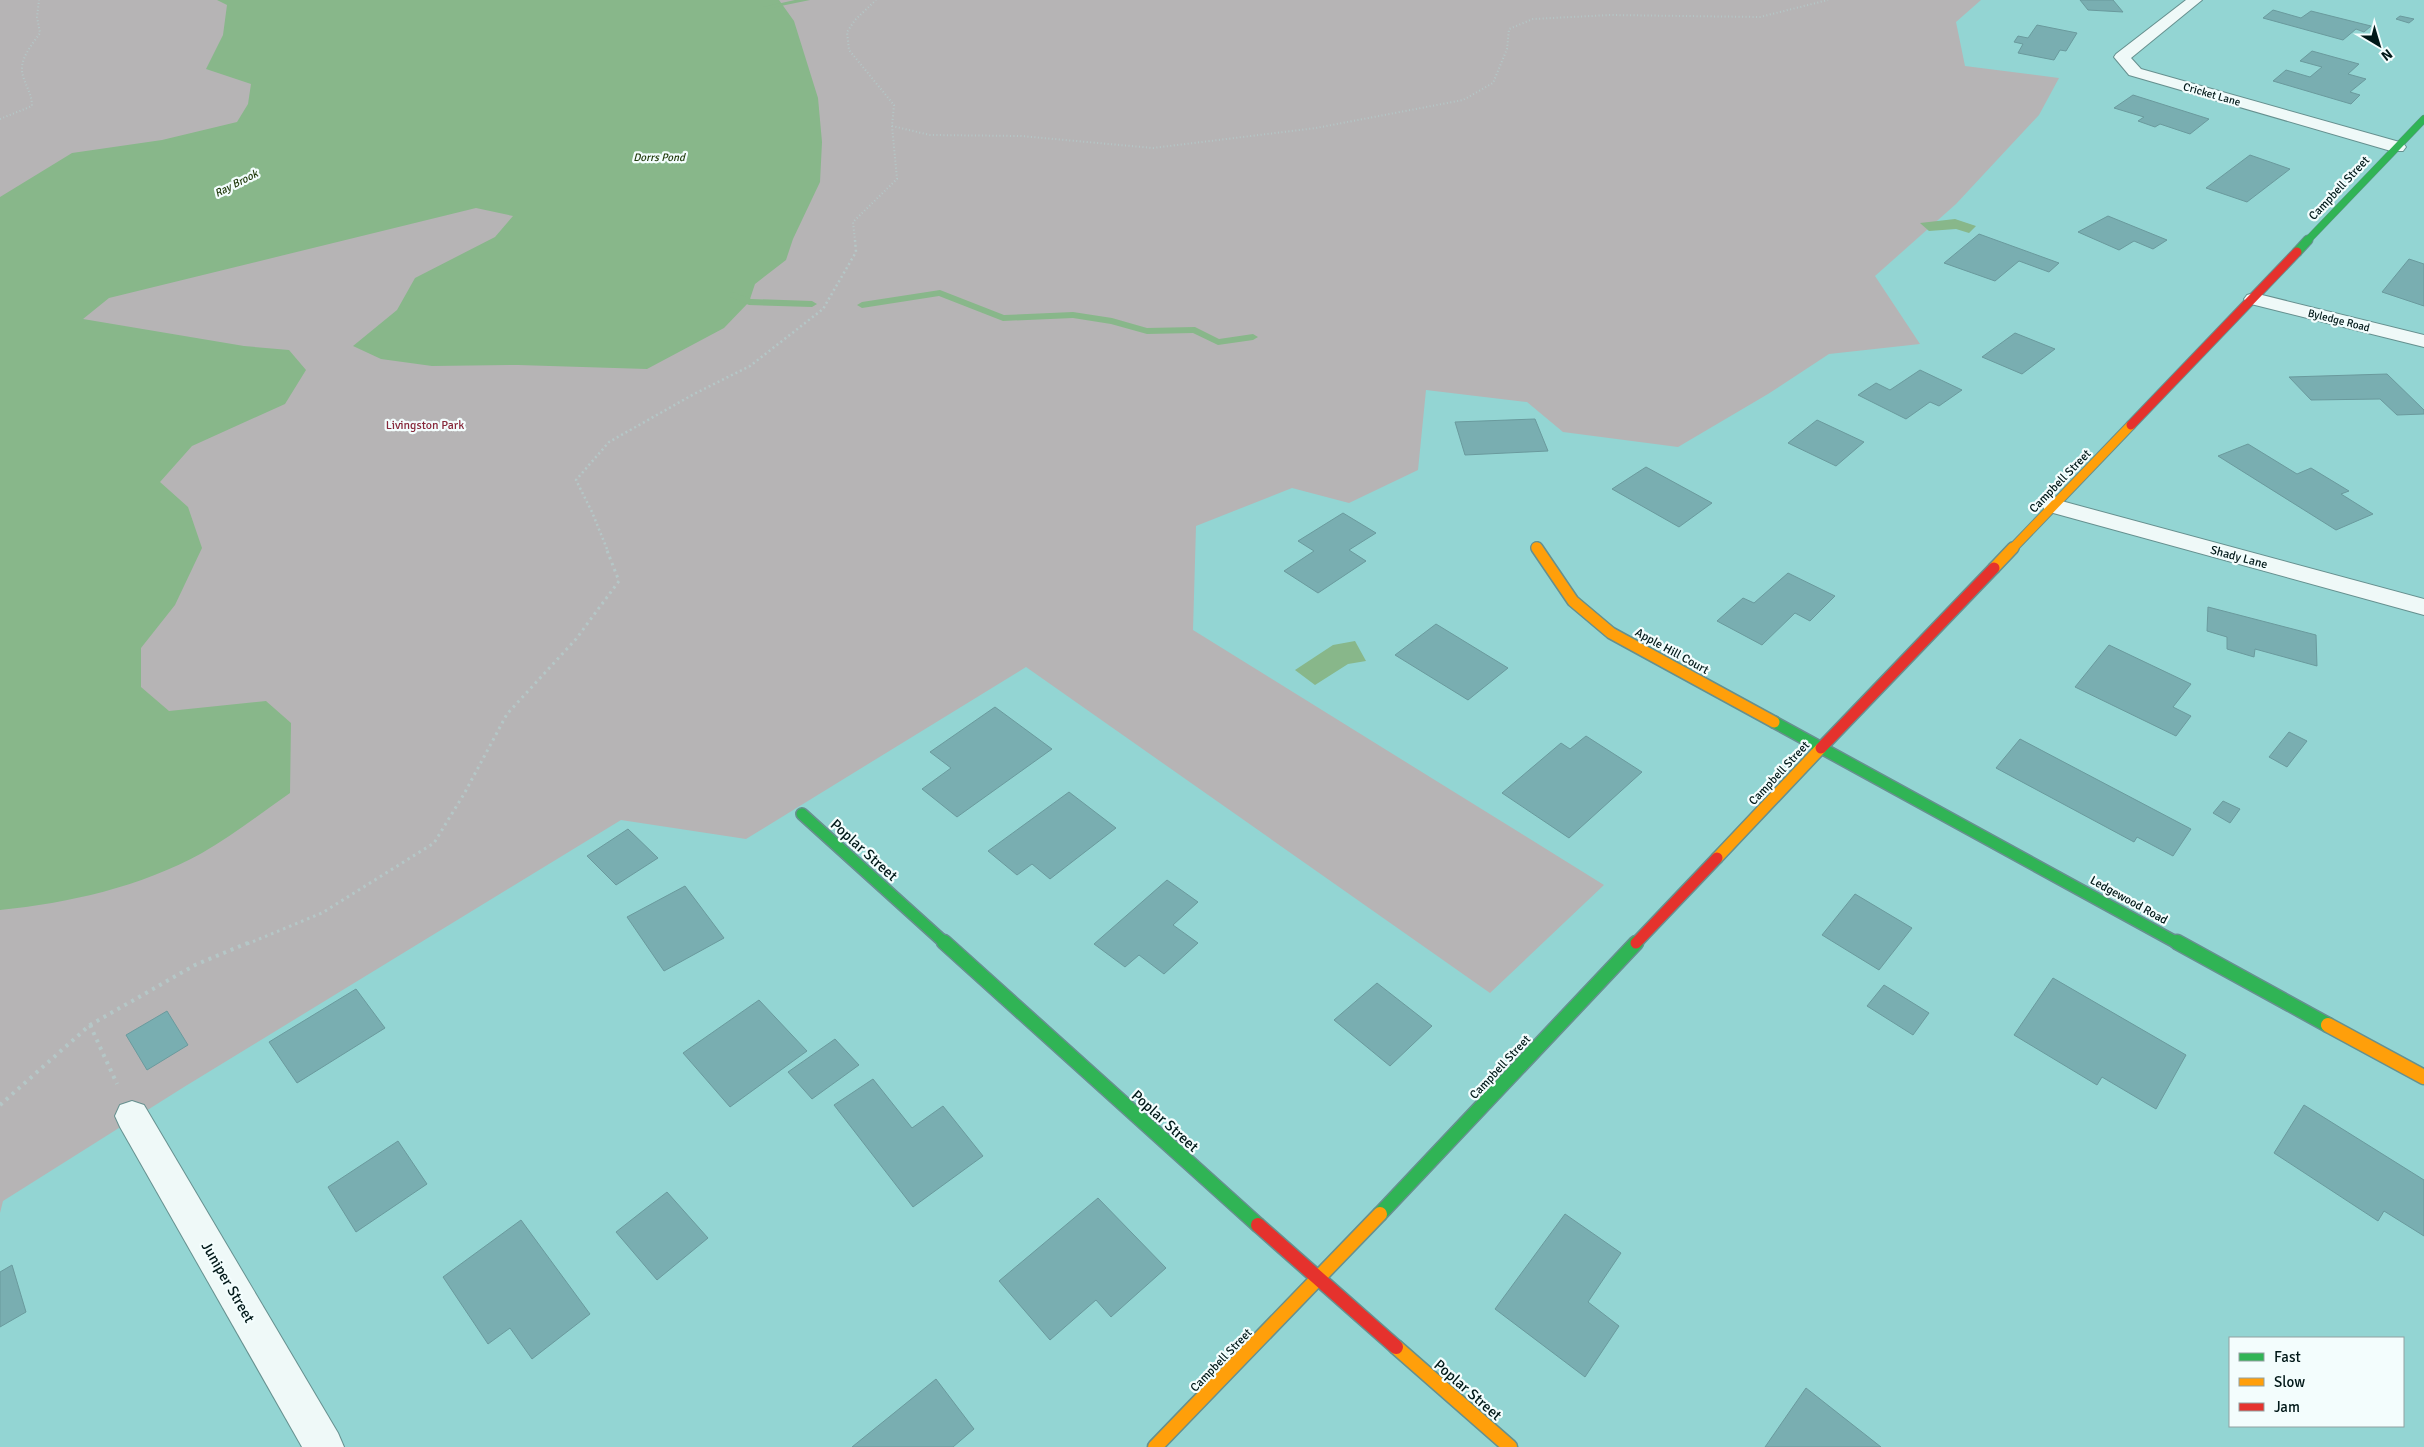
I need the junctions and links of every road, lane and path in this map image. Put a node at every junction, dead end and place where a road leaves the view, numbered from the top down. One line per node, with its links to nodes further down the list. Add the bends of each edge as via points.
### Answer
1 (39, 0): 5 (path, via 37,17 40,33 25,54 22,75 32,92 32,106)
2 (876, 0): 7 (path, via 847,32 849,50 894,104)
3 (1828, 0): 7 (path, via 1760,17 1534,19 1509,29 1507,49 1493,83 1463,100 1316,128 1153,148 1021,136 930,135)
4 (2195, 0): 8 (street, Cricket Lane, via 2122,57 2135,72)
5 (0, 119)
6 (2424, 119): 8 (street, Campbell Street)
7 (892, 126): 16 (path, via 897,179 853,222 856,252 823,308 750,366 609,442 576,480 619,581 576,639 507,714 434,843 322,913 195,965)
8 (2397, 147): 9 (street, Campbell Street)
9 (2254, 299): 10 (street, Byledge Road); 11 (street, Campbell Street)
10 (2424, 340)
11 (2054, 506): 13 (street, Shady Lane); 14 (street, Campbell Street)
12 (1536, 547): 14 (street, Apple Hill Court, via 1572,600 1611,633)
13 (2424, 607)
14 (1821, 748): 17 (street, Ledgewood Road); 20 (street, Campbell Street)
15 (802, 814): 20 (street, Poplar Street)
16 (90, 1025): 18 (path); 19 (path)
17 (2424, 1076)
18 (0, 1106)
19 (132, 1116): 21 (street, Juniper Street)
20 (1319, 1279): 22 (street, Campbell Street); 23 (street, Poplar Street)
21 (324, 1447)
22 (1155, 1447)
23 (1510, 1447)

